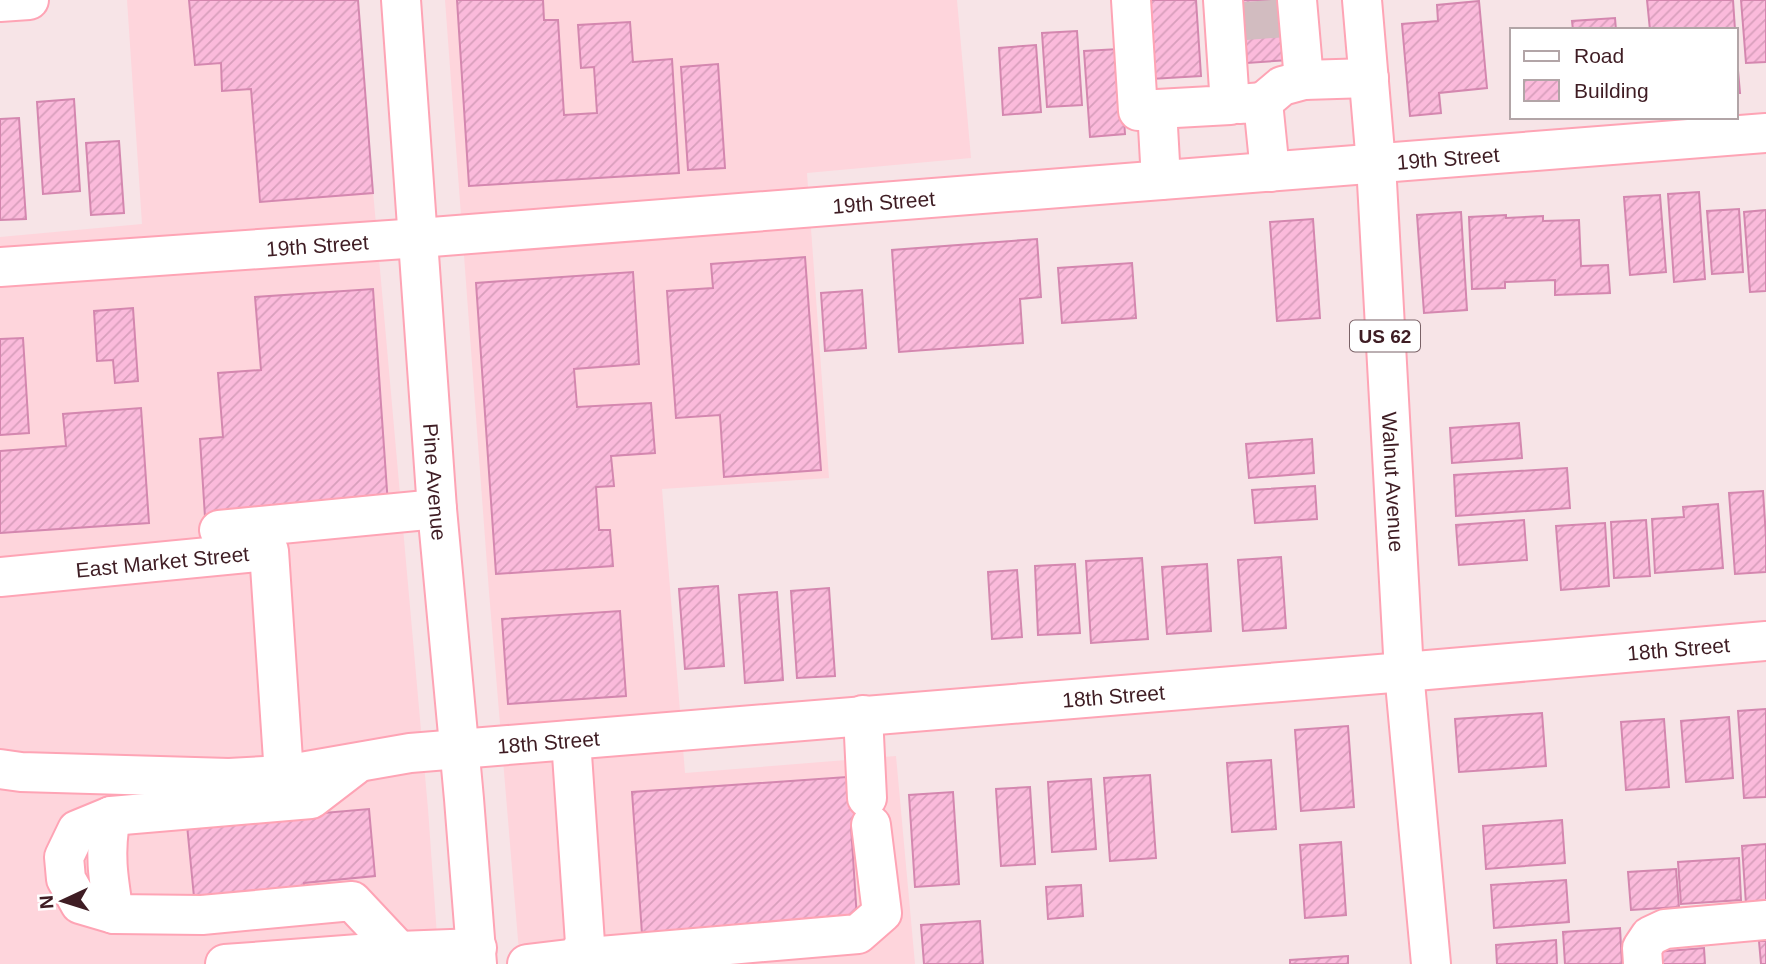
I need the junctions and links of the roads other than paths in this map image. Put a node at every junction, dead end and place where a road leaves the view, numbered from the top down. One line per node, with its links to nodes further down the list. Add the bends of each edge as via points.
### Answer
1 (29, 0): 5 (street)
2 (401, 0): 16 (street, Pine Avenue)
3 (1131, 0): 11 (street, via 1138,111)
4 (1362, 0): 8 (street, Walnut Avenue / US 62)
5 (0, 2)
6 (1294, 12): 9 (street)
7 (1231, 14): 10 (street)
8 (1369, 78): 9 (street); 13 (street, Walnut Avenue / US 62)
9 (1304, 80): 10 (street)
10 (1246, 103): 11 (street); 14 (street)
11 (1157, 109): 15 (street)
12 (1766, 133): 13 (street, 19th Street)
13 (1376, 164): 14 (street, 19th Street); 22 (street, Walnut Avenue / US 62)
14 (1270, 172): 15 (street, 19th Street)
15 (1161, 180): 16 (street, 19th Street)
16 (419, 238): 17 (street, 19th Street); 18 (street, Pine Avenue)
17 (0, 267)
18 (437, 509): 19 (street, East Market Street); 25 (street, Pine Avenue)
19 (0, 551)
20 (0, 577): 28 (street, East Market Street, via 269,551)
21 (1766, 641): 22 (street, 18th Street)
22 (1404, 672): 23 (street, 18th Street); 35 (street, Walnut Avenue / US 62)
23 (863, 715): 24 (street, 18th Street); 32 (street, via 882,913 858,934)
24 (571, 740): 25 (street, 18th Street); 32 (street, via 585,943)
25 (460, 750): 26 (street, 18th Street); 31 (street, Pine Avenue)
26 (359, 762): 28 (street, 18th Street); 30 (street, via 312,799 111,816 77,830 64,857 66,879 80,904 114,914 202,915 352,901)
27 (0, 769): 28 (street, 18th Street, via 229,778)
28 (284, 775)
29 (1766, 920): 36 (street, via 1665,929 1650,936 1642,948)
30 (399, 951): 31 (street); 33 (street)
31 (477, 956)
32 (577, 958): 34 (street)
33 (225, 964)
34 (527, 964)
35 (1431, 964)
36 (1643, 964)

